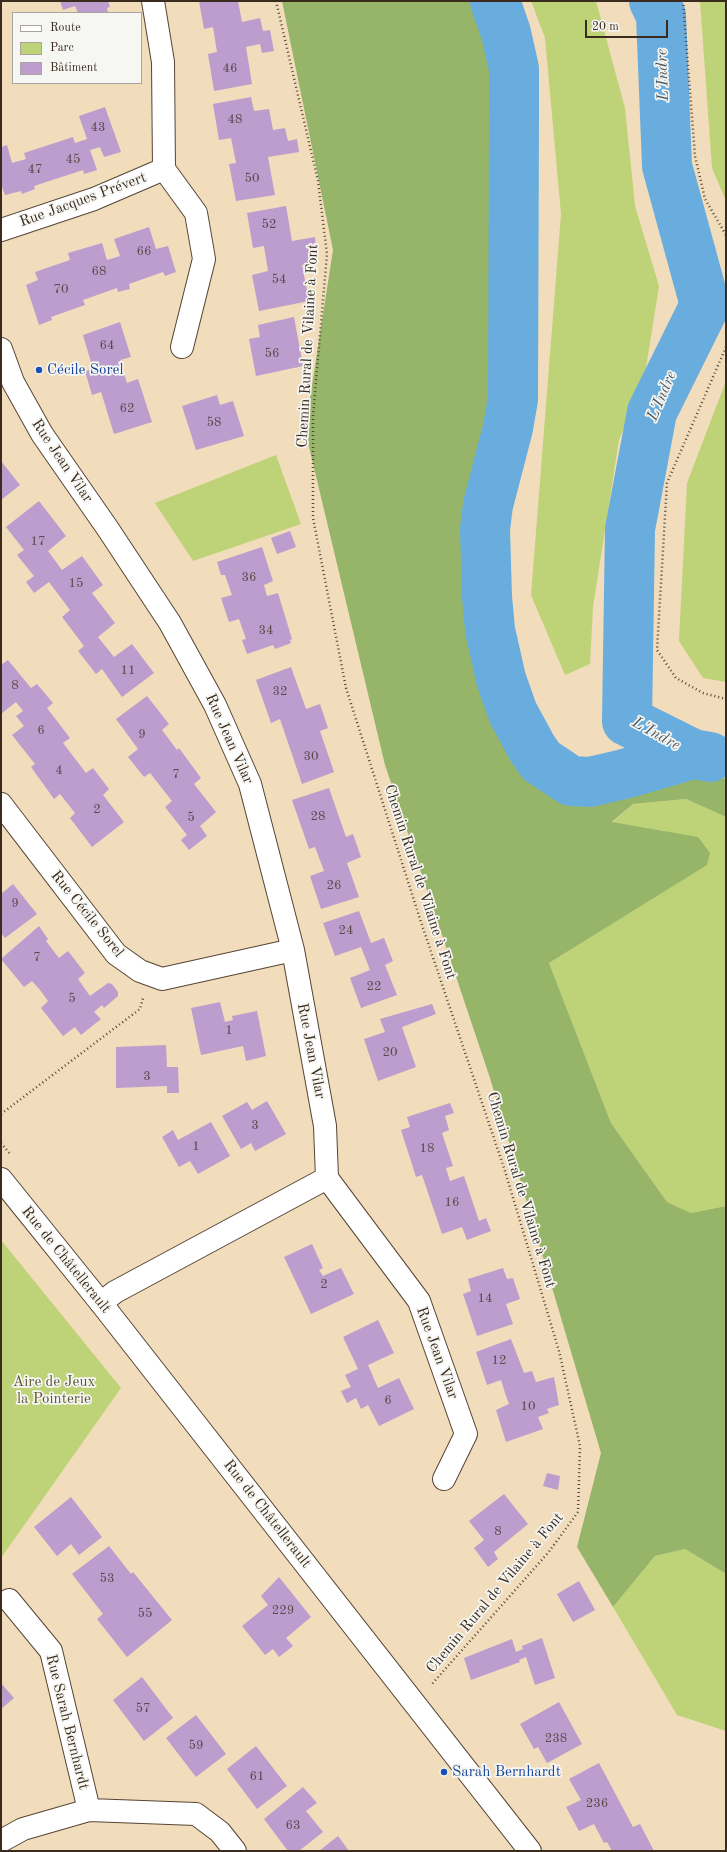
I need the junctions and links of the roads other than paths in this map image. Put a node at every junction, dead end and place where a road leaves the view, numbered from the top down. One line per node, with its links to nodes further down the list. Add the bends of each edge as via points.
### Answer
1 (152, 1): 2 (street, Rue Jacques Prévert, via 163,62)
2 (164, 169): 3 (street, Rue Jacques Prévert, via 94,199); 4 (street, Rue Jacques Prévert, via 196,213 204,259)
3 (1, 230)
4 (182, 347)
5 (1, 349): 6 (street, Rue Jean Vilar)
6 (7, 387): 8 (street, Rue Jean Vilar, via 108,529 170,623 215,705 250,784)
7 (1, 804): 8 (street, Rue Cécile Sorel, via 116,954 140,971 162,979)
8 (293, 950): 9 (street, Rue Jean Vilar, via 325,1126)
9 (327, 1178): 11 (street, via 115,1292); 12 (street, Rue Jean Vilar, via 419,1301 466,1434)
10 (1, 1179): 11 (street, Rue de Châtellerault)
11 (101, 1302): 17 (street, Rue de Châtellerault)
12 (444, 1479)
13 (9, 1600): 14 (street, Rue Sarah Bernhardt, via 51,1652)
14 (89, 1810): 15 (street, Rue Sarah Bernhardt, via 23,1829); 16 (street, Rue Sarah Bernhardt, via 196,1814 220,1832)
15 (1, 1841)
16 (235, 1851)
17 (530, 1851)

